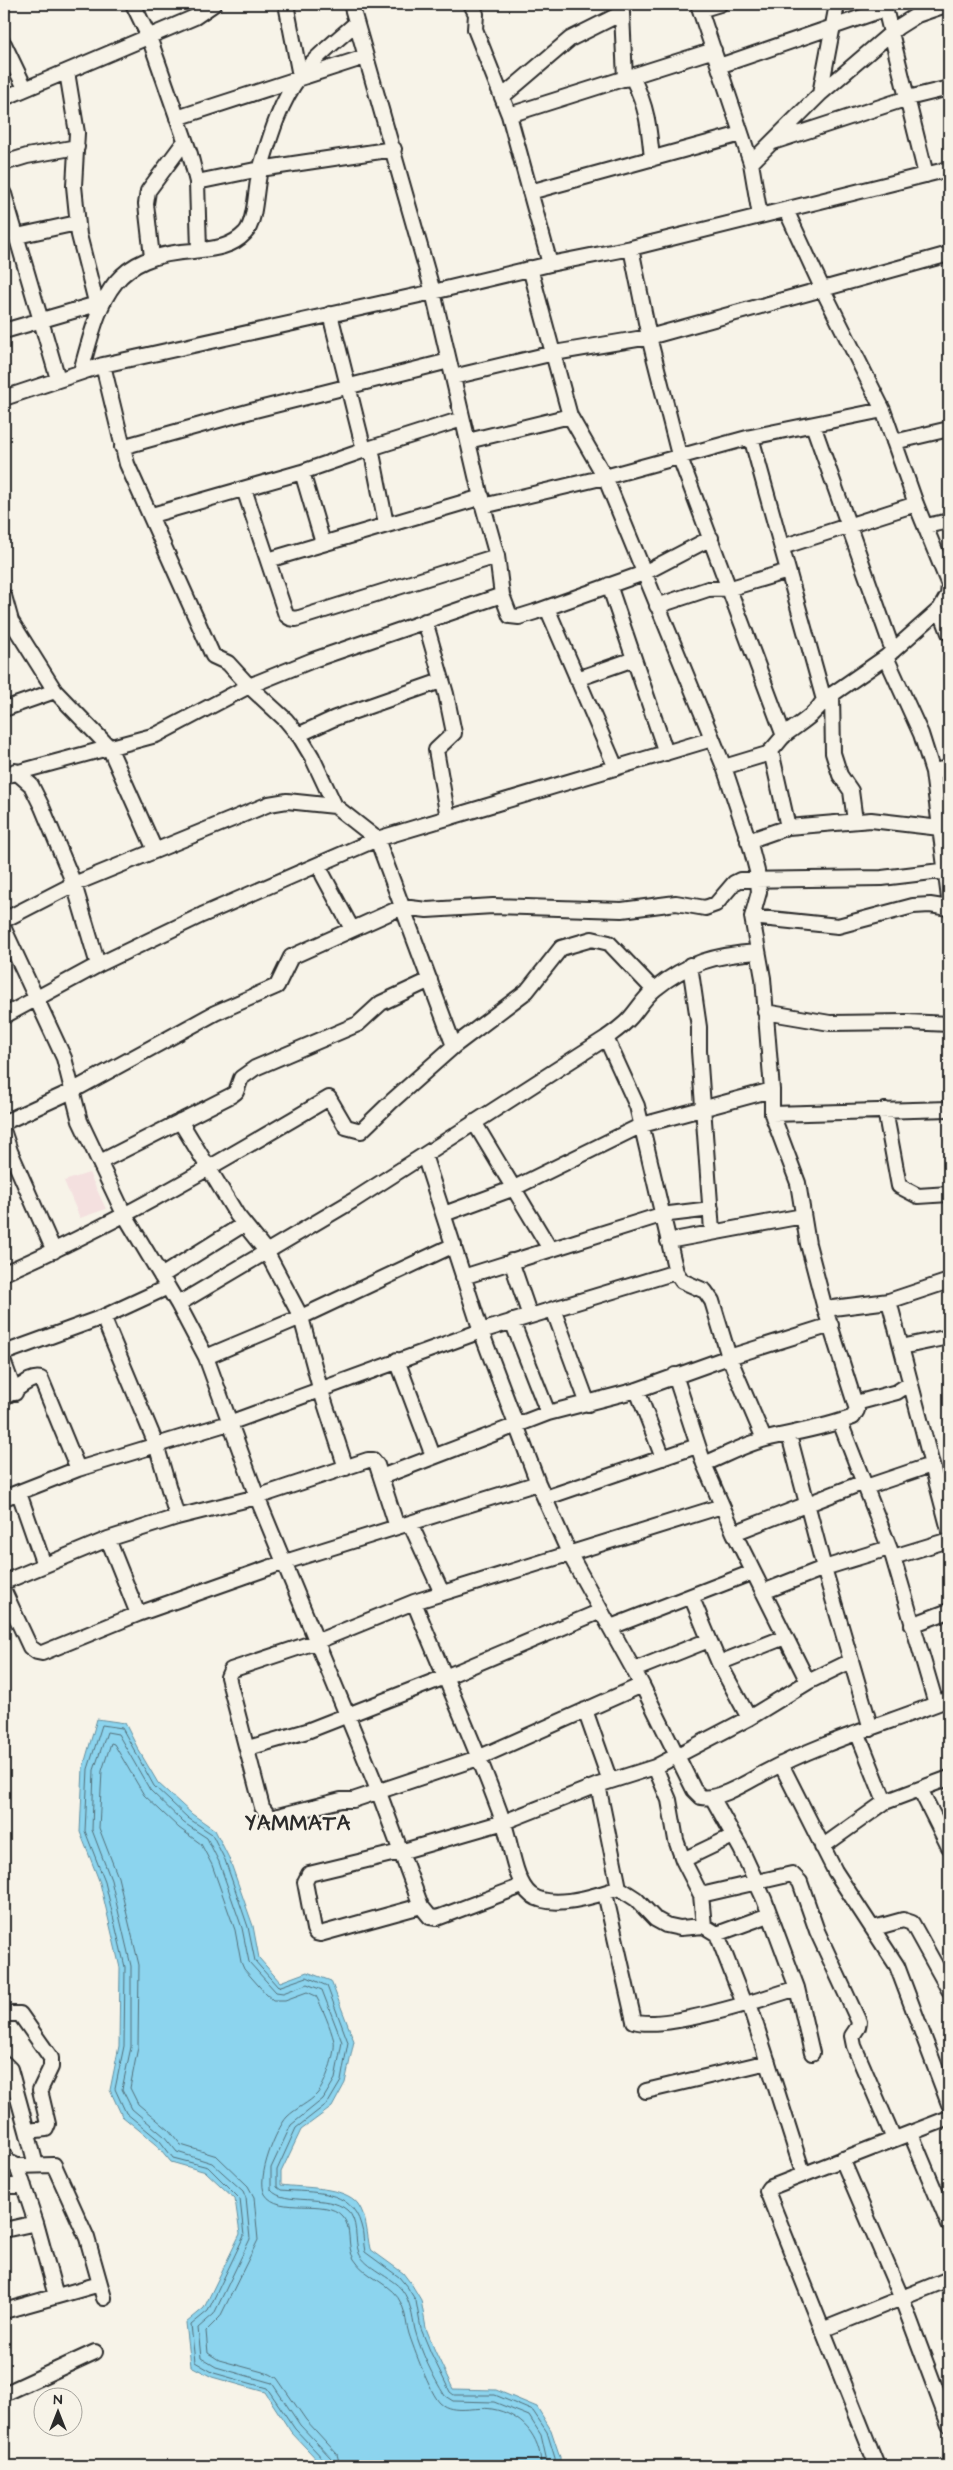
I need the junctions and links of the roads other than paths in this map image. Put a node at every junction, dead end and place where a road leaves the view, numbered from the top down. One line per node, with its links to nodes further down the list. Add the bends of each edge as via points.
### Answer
1 (133, 4): 15 (street)
2 (214, 4): 15 (street)
3 (286, 4): 21 (street)
4 (351, 4): 12 (street)
5 (720, 4): 9 (street)
6 (837, 4): 13 (street)
7 (949, 4): 14 (street, via 917,16)
8 (477, 7): 26 (street, via 475,29)
9 (699, 7): 17 (street)
10 (884, 7): 13 (street); 14 (street)
11 (620, 8): 22 (street); 26 (street, via 570,39)
12 (355, 24): 18 (street); 21 (street)
13 (833, 28): 19 (street); 25 (street)
14 (892, 33): 25 (street); 28 (street)
15 (149, 36): 20 (street); 30 (street)
16 (4, 44): 23 (street)
17 (714, 50): 19 (street); 22 (street)
18 (365, 57): 21 (street); 35 (street)
19 (719, 66): 31 (street)
20 (67, 72): 23 (street); 34 (street)
21 (300, 76): 30 (street); 39 (street, via 281,111)
22 (629, 78): 29 (street); 36 (street, via 644,103)
23 (25, 88): 27 (street)
24 (949, 88): 28 (street)
25 (820, 94): 33 (street)
26 (502, 97): 29 (street)
27 (4, 98)
28 (908, 98): 33 (street); 41 (street)
29 (509, 115): 43 (street)
30 (177, 118): 32 (street)
31 (741, 134): 36 (street); 38 (street)
32 (185, 141): 42 (street); 52 (street, via 148,191 146,204)
33 (770, 143): 38 (street)
34 (77, 147): 37 (street); 47 (street, via 74,186)
35 (394, 149): 39 (street); 56 (street)
36 (652, 159): 43 (street)
37 (4, 163)
38 (751, 163): 46 (street)
39 (260, 169): 42 (street); 50 (street, via 247,231 235,242 214,250)
40 (949, 169): 41 (street)
41 (926, 175): 45 (street)
42 (197, 182): 50 (street)
43 (530, 192): 53 (street)
44 (4, 194): 48 (street)
45 (786, 210): 46 (street); 55 (street)
46 (760, 216): 49 (street)
47 (77, 223): 48 (street); 57 (street)
48 (17, 236): 59 (street)
49 (631, 248): 53 (street); 61 (street)
50 (199, 250): 52 (street)
51 (949, 254): 55 (street)
52 (152, 257): 57 (street, via 119,275)
53 (550, 264): 54 (street)
54 (530, 268): 56 (street); 62 (street)
55 (823, 290): 61 (street); 70 (street)
56 (433, 292): 58 (street); 63 (street)
57 (97, 307): 59 (street, via 69,311); 65 (street)
58 (330, 314): 64 (street); 68 (street)
59 (41, 322): 60 (street); 67 (street)
60 (4, 331)
61 (649, 337): 62 (street); 80 (street)
62 (554, 353): 66 (street); 71 (street)
63 (449, 361): 66 (street); 68 (street)
64 (103, 365): 65 (street); 78 (street)
65 (81, 371): 67 (street)
66 (452, 378): 72 (street)
67 (58, 379): 69 (street)
68 (348, 386): 78 (street); 79 (street)
69 (4, 398)
70 (883, 410): 73 (street); 77 (street)
71 (570, 416): 76 (street); 82 (street)
72 (462, 419): 76 (street); 79 (street)
73 (813, 425): 75 (street); 89 (street)
74 (949, 429): 77 (street)
75 (752, 437): 80 (street); 93 (street)
76 (468, 441): 84 (street)
77 (894, 442): 85 (street)
78 (122, 447): 86 (street)
79 (368, 449): 81 (street); 88 (street)
80 (679, 455): 82 (street); 91 (street)
81 (302, 472): 83 (street); 92 (street)
82 (604, 477): 84 (street); 97 (street)
83 (244, 489): 86 (street); 95 (street)
84 (482, 502): 88 (street); 94 (street)
85 (916, 504): 89 (street); 90 (street)
86 (152, 515): 113 (street, via 213,656 228,663)
87 (949, 521): 90 (street)
88 (386, 524): 92 (street)
89 (848, 526): 93 (street); 109 (street)
90 (926, 526): 99 (street)
91 (712, 538): 97 (street); 100 (street)
92 (323, 543): 95 (street)
93 (782, 547): 96 (street)
94 (497, 556): 95 (street, via 296,619 286,615); 101 (street)
95 (268, 560)
96 (788, 571): 100 (street); 115 (street)
97 (644, 573): 98 (street); 103 (street)
98 (609, 585): 104 (street); 110 (street)
99 (949, 585): 105 (street, via 948,595)
100 (730, 588): 103 (street, via 708,589); 118 (street)
101 (502, 595): 104 (street, via 510,616 519,617); 106 (street)
102 (4, 596): 107 (street)
103 (657, 606): 119 (street)
104 (548, 608): 111 (street)
105 (940, 609): 108 (street); 109 (street)
106 (425, 621): 112 (street); 113 (street)
107 (7, 622): 114 (street)
108 (949, 633)
109 (890, 654): 115 (street); 126 (street)
110 (634, 659): 111 (street); 122 (street)
111 (577, 679): 125 (street)
112 (441, 681): 117 (street); 129 (street, via 454,733 436,750)
113 (249, 686): 117 (street); 120 (street, via 156,734)
114 (55, 691): 116 (street); 120 (street)
115 (828, 697): 118 (street, via 808,720); 130 (street, via 833,753 840,775 851,791)
116 (4, 709)
117 (298, 734): 128 (street)
118 (784, 736): 121 (street)
119 (712, 739): 122 (street); 123 (street)
120 (110, 747): 127 (street); 135 (street)
121 (771, 751): 123 (street); 131 (street)
122 (666, 753): 125 (street)
123 (724, 767): 134 (street)
124 (949, 767): 126 (street)
125 (616, 768): 129 (street)
126 (933, 772): 132 (street)
127 (9, 774): 139 (street, via 31,785)
128 (335, 806): 133 (street); 135 (street, via 287,801 269,804)
129 (448, 818): 133 (street)
130 (855, 821): 131 (street); 132 (street, via 884,820)
131 (788, 827): 134 (street)
132 (940, 828): 136 (street)
133 (376, 839): 141 (street); 148 (street, via 202,915)
134 (748, 841): 138 (street)
135 (155, 850): 139 (street)
136 (947, 870): 138 (street, via 882,878); 140 (street)
137 (323, 874): 145 (street)
138 (758, 882): 141 (street, via 740,880 716,904 705,908 676,903 622,910 493,906 427,910); 143 (street, via 759,892)
139 (74, 884): 144 (street); 148 (street)
140 (949, 898)
141 (402, 907): 145 (street); 150 (street)
142 (949, 908): 143 (street, via 913,906 838,926)
143 (752, 917): 147 (street)
144 (4, 920)
145 (352, 929): 158 (street, via 290,956 277,986 214,1013)
146 (4, 930): 152 (street)
147 (757, 952): 149 (street, via 727,954); 153 (street, via 763,978)
148 (98, 965): 152 (street)
149 (690, 965): 151 (street); 160 (street, via 700,1027)
150 (430, 980): 157 (street); 164 (street, via 381,1003 358,1024 255,1068 241,1078 232,1095)
151 (654, 990): 156 (street, via 628,1020); 157 (street, via 609,943 592,939 575,942 561,948 527,991)
152 (37, 997): 154 (street); 158 (street, via 64,1058)
153 (765, 1012): 155 (street, via 830,1023); 159 (street)
154 (4, 1016)
155 (949, 1024)
156 (606, 1038): 165 (street); 167 (street, via 637,1106)
157 (454, 1046): 172 (street, via 361,1131 346,1127 329,1098)
158 (72, 1090): 166 (street); 171 (street, via 80,1121)
159 (772, 1090): 160 (street); 163 (street)
160 (704, 1108): 167 (street); 175 (street)
161 (949, 1109): 162 (street)
162 (885, 1110): 163 (street); 174 (street, via 900,1186 918,1196)
163 (772, 1114): 179 (street, via 798,1183)
164 (180, 1121): 171 (street); 172 (street)
165 (474, 1122): 170 (street); 173 (street)
166 (4, 1125)
167 (642, 1125): 173 (street); 178 (street)
168 (4, 1133): 169 (street)
169 (7, 1153): 185 (street)
170 (424, 1154): 177 (street); 186 (street, via 354,1200)
171 (100, 1162): 176 (street)
172 (207, 1168): 176 (street); 180 (street)
173 (512, 1189): 177 (street); 184 (street)
174 (949, 1194)
175 (711, 1209): 178 (street); 181 (street)
176 (124, 1214): 185 (street); 191 (street)
177 (444, 1214): 183 (street)
178 (661, 1215): 182 (street); 184 (street)
179 (803, 1216): 181 (street); 196 (street)
180 (244, 1224): 186 (street); 191 (street)
181 (712, 1231): 182 (street)
182 (668, 1241): 188 (street)
183 (454, 1245): 190 (street); 198 (street)
184 (550, 1249): 187 (street)
185 (54, 1251): 189 (street)
186 (266, 1251): 194 (street); 198 (street)
187 (511, 1261): 190 (street); 197 (street)
188 (676, 1272): 195 (street); 207 (street, via 682,1280 704,1291 712,1301)
189 (4, 1273)
190 (463, 1277): 202 (street)
191 (165, 1281): 194 (street); 199 (street)
192 (949, 1281): 193 (street)
193 (889, 1301): 196 (street); 204 (street)
194 (178, 1304): 206 (street)
195 (553, 1309): 197 (street); 216 (street)
196 (825, 1309): 201 (street)
197 (530, 1316): 200 (street)
198 (301, 1317): 206 (street); 212 (street)
199 (102, 1318): 205 (street); 223 (street)
200 (512, 1321): 202 (street); 217 (street)
201 (830, 1325): 207 (street); 215 (street)
202 (481, 1331): 208 (street); 220 (street)
203 (949, 1337): 204 (street)
204 (901, 1347): 211 (street)
205 (4, 1353)
206 (206, 1357): 219 (street)
207 (728, 1357): 210 (street); 222 (street)
208 (397, 1360): 212 (street); 225 (street)
209 (4, 1363): 214 (street)
210 (676, 1376): 213 (street); 224 (street)
211 (909, 1384): 215 (street, via 897,1392); 228 (street)
212 (320, 1388): 219 (street); 229 (street)
213 (637, 1390): 216 (street); 226 (street)
214 (9, 1395): 230 (street, via 28,1381 36,1377 41,1379)
215 (856, 1403): 218 (street, via 856,1414)
216 (588, 1404): 217 (street)
217 (548, 1413): 220 (street)
218 (840, 1422): 221 (street); 233 (street)
219 (229, 1423): 223 (street); 235 (street)
220 (516, 1423): 225 (street); 232 (street)
221 (789, 1435): 222 (street); 238 (street)
222 (764, 1439): 227 (street)
223 (156, 1444): 230 (street); 240 (street)
224 (697, 1446): 226 (street); 227 (street)
225 (433, 1456): 231 (street)
226 (663, 1458): 237 (street)
227 (704, 1464): 239 (street)
228 (931, 1465): 233 (street); 242 (street)
229 (346, 1468): 231 (street, via 374,1460); 235 (street)
230 (78, 1470): 234 (street)
231 (381, 1477): 241 (street)
232 (538, 1484): 237 (street); 241 (street)
233 (865, 1484): 238 (street); 246 (street)
234 (19, 1493): 236 (street); 249 (street)
235 (257, 1496): 240 (street); 248 (street)
236 (4, 1498)
237 (545, 1498): 247 (street)
238 (808, 1504): 243 (street); 250 (street)
239 (722, 1506): 243 (street); 247 (street)
240 (177, 1517): 244 (street)
241 (403, 1525): 248 (street); 255 (street)
242 (949, 1530)
243 (734, 1534): 251 (street)
244 (108, 1539): 249 (street); 260 (street)
245 (949, 1540): 246 (street)
246 (891, 1552): 250 (street); 261 (street)
247 (569, 1553): 255 (street); 258 (street)
248 (285, 1562): 260 (street); 265 (street)
249 (44, 1565): 252 (street)
250 (824, 1568): 254 (street); 266 (street)
251 (752, 1572): 254 (street); 256 (street)
252 (4, 1582)
253 (4, 1591): 260 (street, via 30,1647 42,1653)
254 (763, 1592): 263 (street)
255 (442, 1593): 257 (street)
256 (691, 1596): 262 (street); 264 (street)
257 (414, 1602): 265 (street); 269 (street)
258 (601, 1611): 262 (street); 269 (street)
259 (949, 1611): 261 (street)
260 (138, 1614)
261 (912, 1625): 272 (street)
262 (611, 1627): 268 (street)
263 (785, 1636): 267 (street); 270 (street)
264 (709, 1640): 267 (street); 268 (street)
265 (318, 1642): 274 (street); 278 (street, via 228,1673)
266 (851, 1661): 270 (street); 276 (street)
267 (719, 1662): 275 (street)
268 (634, 1670): 271 (street)
269 (445, 1677): 274 (street); 280 (street)
270 (808, 1682): 275 (street)
271 (642, 1685): 273 (street); 279 (street)
272 (943, 1702): 276 (street)
273 (586, 1710): 280 (street); 284 (street)
274 (346, 1715): 278 (street, via 294,1736); 286 (street)
275 (749, 1718): 279 (street)
276 (871, 1729): 277 (street)
277 (858, 1734): 281 (street); 288 (street)
278 (248, 1748): 286 (street, via 262,1807 270,1818 341,1800 353,1800)
279 (677, 1755): 282 (street); 287 (street, via 694,1790 701,1797)
280 (478, 1758): 286 (street); 289 (street)
281 (781, 1764): 287 (street); 291 (street)
282 (655, 1767): 284 (street); 294 (street, via 669,1800)
283 (948, 1781): 285 (street)
284 (604, 1783): 289 (street); 297 (street)
285 (920, 1789): 288 (street); 292 (street)
286 (378, 1790): 293 (street)
287 (712, 1797): 290 (street)
288 (885, 1802): 291 (street)
289 (504, 1822): 293 (street); 296 (street)
290 (733, 1836): 294 (street); 295 (street)
291 (822, 1847): 303 (street)
292 (949, 1847)
293 (400, 1852): 300 (street); 300 (street, via 310,1874 306,1878 314,1929 316,1934 320,1934)
294 (683, 1860): 299 (street)
295 (756, 1884): 299 (street); 301 (street); 317 (street, via 792,1874 800,1882 817,1931 859,2022 852,2036 856,2052)
296 (522, 1886): 298 (street, via 541,1901 553,1903); 300 (street, via 437,1918 430,1916)
297 (619, 1888): 298 (street); 302 (street, via 666,1925 680,1928)
298 (604, 1893): 307 (street, via 634,2021 652,2024)
299 (701, 1895): 302 (street)
300 (421, 1906)
301 (769, 1915): 304 (street); 305 (street)
302 (704, 1926): 304 (street)
303 (874, 1928): 306 (street, via 902,1920 912,1923); 313 (street, via 905,1983)
304 (716, 1934): 307 (street)
305 (797, 1988): 307 (street); 309 (street)
306 (949, 1990)
307 (746, 2003): 310 (street)
308 (4, 2014): 315 (street, via 20,2014 51,2058 51,2067 40,2090 48,2124 46,2129)
309 (812, 2053)
310 (768, 2062): 312 (street); 322 (street)
311 (4, 2063): 315 (street, via 10,2069)
312 (646, 2091)
313 (949, 2104)
314 (949, 2118): 316 (street)
315 (27, 2131): 320 (street)
316 (911, 2134): 317 (street); 326 (street)
317 (894, 2139): 319 (street)
318 (4, 2154): 321 (street, via 7,2161)
319 (842, 2159): 322 (street); 332 (street)
320 (36, 2165): 321 (street); 329 (street, via 54,2165 87,2238)
321 (17, 2166): 324 (street)
322 (802, 2173): 334 (street, via 766,2191)
323 (4, 2186): 324 (street)
324 (24, 2186): 325 (street)
325 (36, 2223): 327 (street); 330 (street)
326 (949, 2225)
327 (4, 2230)
328 (949, 2279): 332 (street)
329 (100, 2284): 330 (street); 331 (street)
330 (56, 2296): 333 (street)
331 (104, 2298)
332 (902, 2299): 334 (street); 337 (street)
333 (4, 2311)
334 (822, 2330): 338 (street)
335 (95, 2352): 336 (street)
336 (4, 2394)
337 (949, 2425)
338 (877, 2466)

